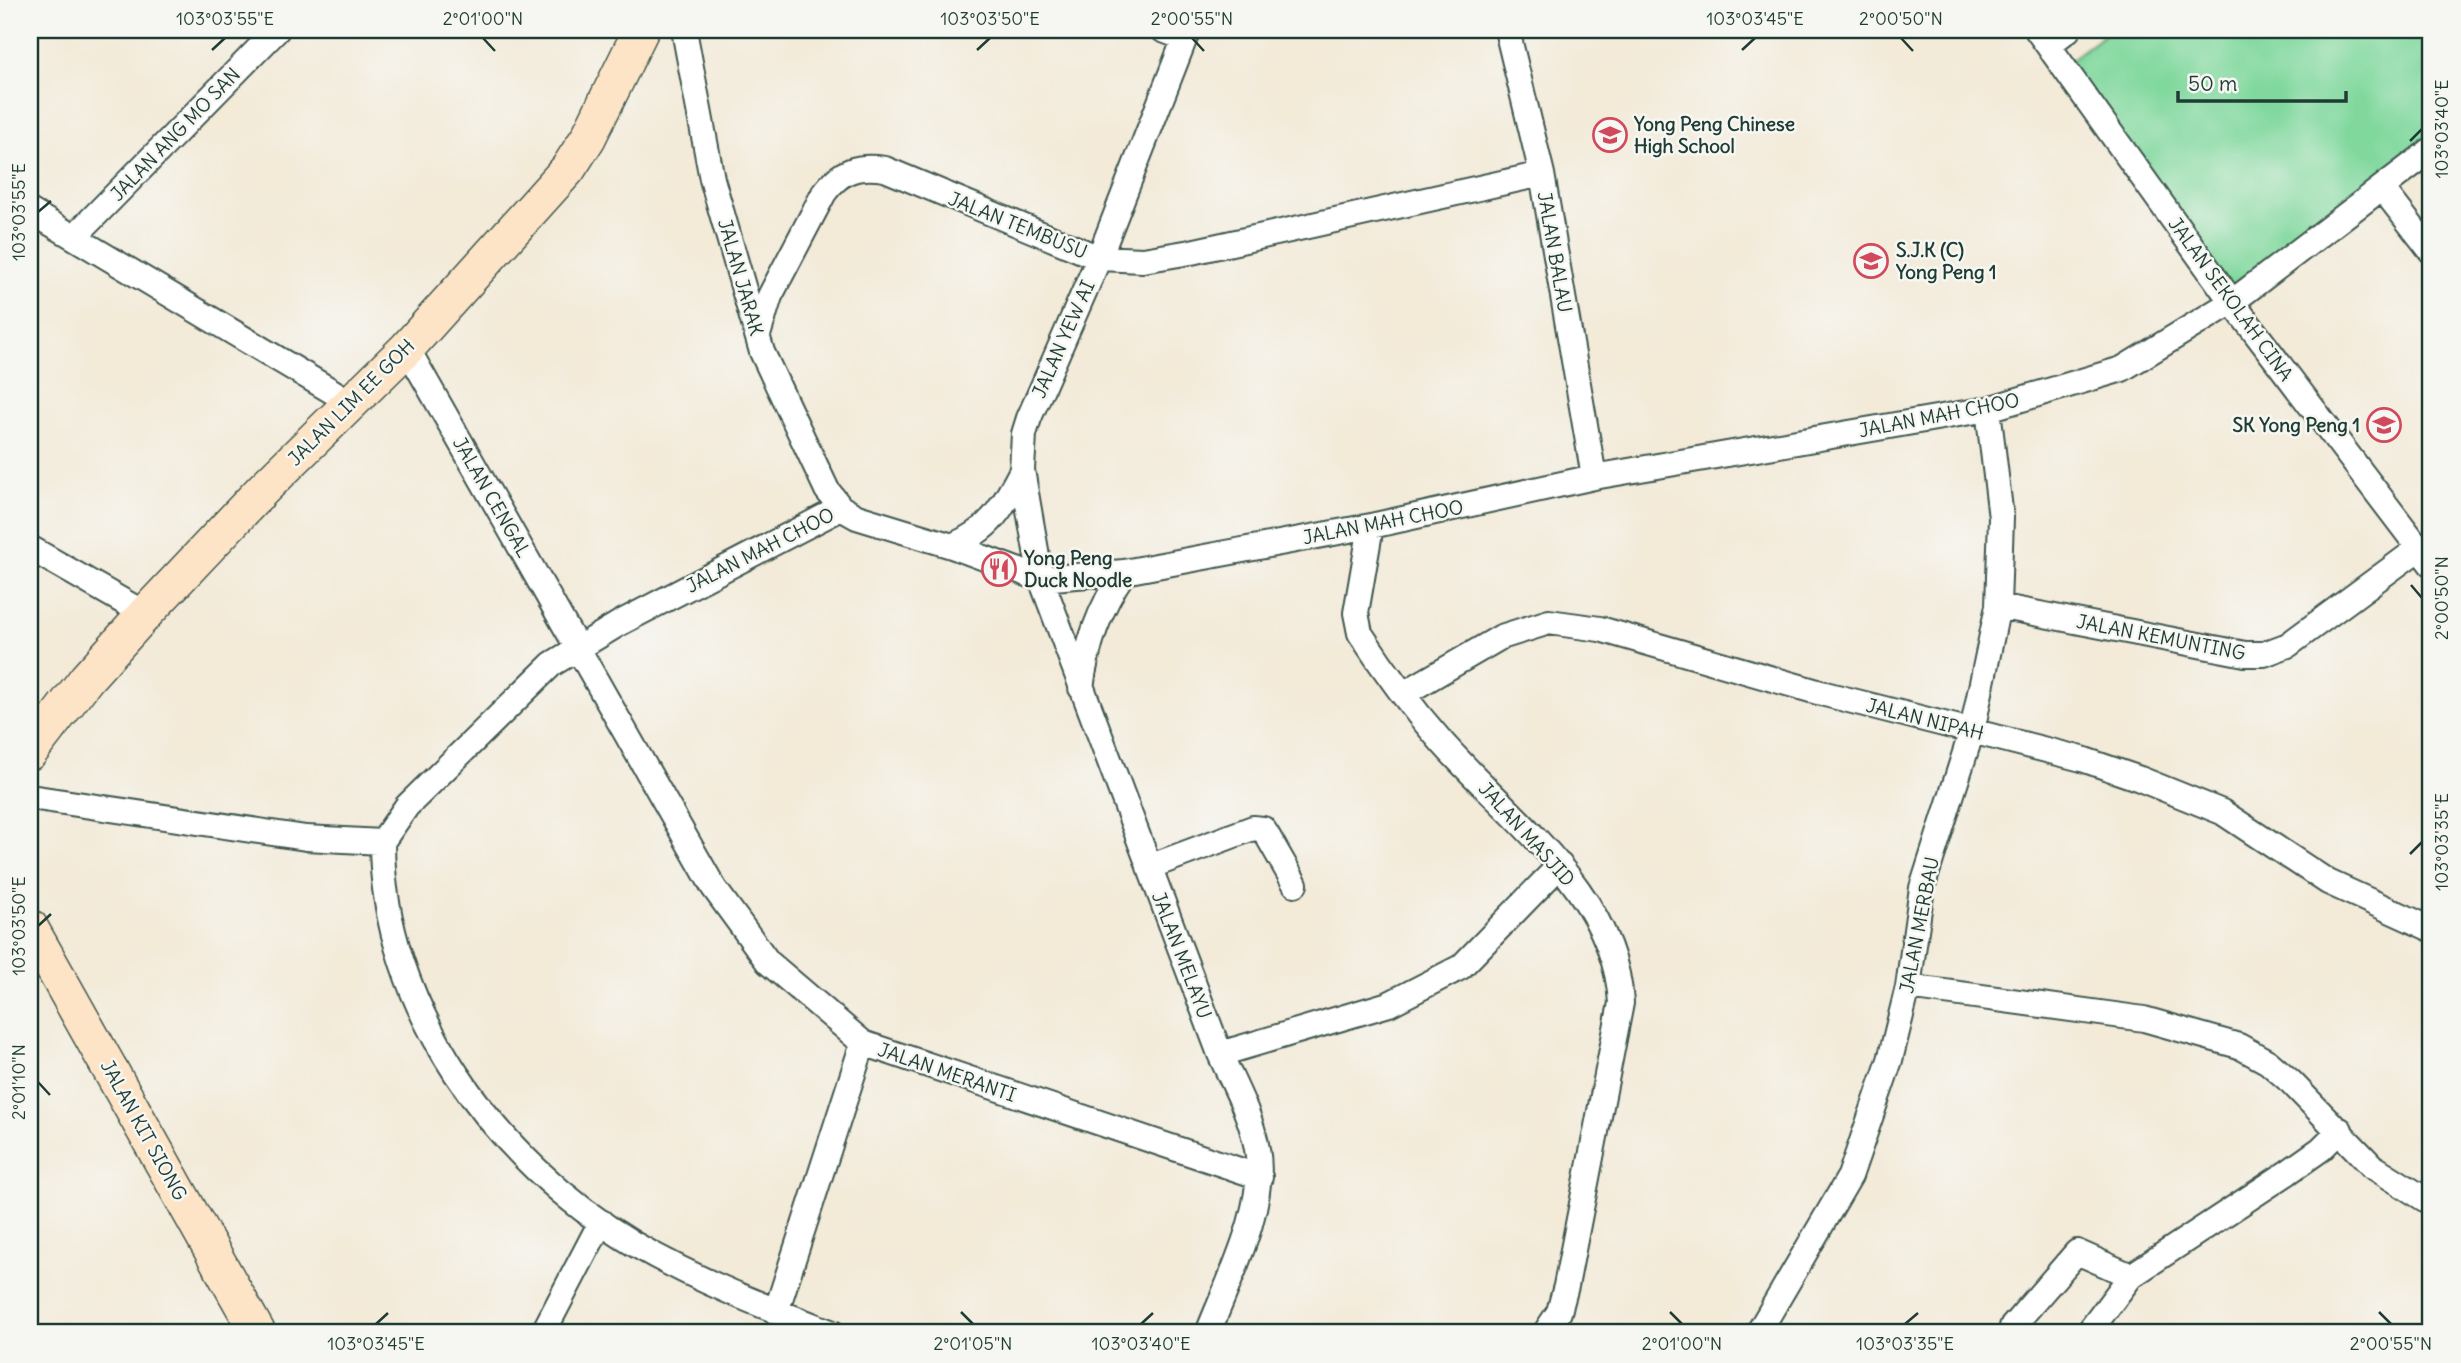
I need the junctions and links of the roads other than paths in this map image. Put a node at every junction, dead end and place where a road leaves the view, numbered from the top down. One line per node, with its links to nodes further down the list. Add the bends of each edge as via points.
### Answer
1 (277, 30): 12 (street, JALAN ANG MO SAN)
2 (641, 30): 17 (street, JALAN LIM EE GOH, via 568,169)
3 (684, 30): 16 (street, JALAN JARAK, via 712,179)
4 (1507, 30): 9 (street, JALAN BALAU)
5 (2068, 30): 7 (street)
6 (1178, 32): 14 (street, JALAN YEW AI)
7 (2042, 37): 15 (street, JALAN SEKOLAH CINA)
8 (2431, 150): 10 (street, JALAN MAH CHOO)
9 (1542, 174): 14 (street, JALAN TEMBUSU, via 1191,252 1143,260); 21 (street, JALAN BALAU)
10 (2382, 188): 13 (street); 15 (street, JALAN MAH CHOO)
11 (30, 211): 12 (street)
12 (74, 237): 18 (street)
13 (2431, 251)
14 (1099, 258): 16 (street, JALAN TEMBUSU, via 885,169 850,169 835,178 824,193 771,296); 20 (street, JALAN YEW AI, via 1028,418)
15 (2232, 302): 19 (street, JALAN MAH CHOO, via 2122,369); 26 (street, JALAN SEKOLAH CINA)
16 (758, 335): 22 (street, JALAN JARAK, via 827,490)
17 (408, 348): 18 (street, JALAN LIM EE GOH); 31 (street, JALAN CENGAL)
18 (350, 402): 30 (street, JALAN LIM EE GOH)
19 (1988, 409): 21 (street, JALAN MAH CHOO); 29 (street, JALAN MERBAU, via 2001,518)
20 (1022, 470): 24 (street, via 991,523 976,536); 28 (street, JALAN YEW AI)
21 (1594, 477): 23 (street, JALAN MAH CHOO)
22 (841, 508): 24 (street, JALAN MAH CHOO); 31 (street, JALAN MAH CHOO)
23 (1371, 526): 27 (street, JALAN MAH CHOO); 33 (street, JALAN MASJID, via 1356,612 1360,633)
24 (952, 546): 28 (street, JALAN MAH CHOO)
25 (30, 548): 30 (street)
26 (2425, 557): 29 (street, JALAN KEMUNTING, via 2288,645 2264,654)
27 (1124, 572): 28 (street, JALAN MAH CHOO); 32 (street, via 1094,626)
28 (1041, 579): 32 (street, JALAN MELAYU)
29 (1998, 606): 34 (street, JALAN MERBAU)
30 (145, 614): 35 (street, JALAN LIM EE GOH, via 87,678)
31 (577, 647): 37 (street, JALAN MAH CHOO, via 552,664 407,806); 44 (street, JALAN MERANTI, via 740,927 768,962)
32 (1081, 688): 39 (street, JALAN MELAYU)
33 (1403, 694): 34 (street, JALAN NIPAH, via 1500,637 1549,622 1600,629); 38 (street, JALAN MASJID, via 1440,740)
34 (1972, 731): 42 (street, JALAN NIPAH, via 2082,759 2222,812 2328,882); 43 (street, JALAN MERBAU, via 1922,888)
35 (30, 752)
36 (30, 797): 37 (street, via 306,838)
37 (382, 842): 49 (street, via 384,890 398,955 432,1035 456,1074 523,1155)
38 (1560, 865): 45 (street, via 1461,967 1389,1004); 57 (street, JALAN MASJID, via 1597,919 1619,974 1621,1003 1566,1286 1559,1312)
39 (1149, 867): 40 (street, via 1253,828 1263,829); 45 (street, JALAN MELAYU)
40 (1295, 884)
41 (30, 927): 53 (street, JALAN KIT SIONG)
42 (2431, 929)
43 (1908, 987): 46 (street, via 2144,1019 2229,1042 2268,1062); 58 (street, JALAN MERBAU, via 1890,1060 1850,1175)
44 (863, 1043): 47 (street, JALAN MERANTI); 51 (street)
45 (1220, 1054): 47 (street, JALAN MELAYU, via 1248,1115)
46 (2340, 1130): 48 (street, via 2372,1166); 50 (street, via 2298,1165)
47 (1260, 1177): 56 (street, JALAN MELAYU, via 1236,1261)
48 (2431, 1203)
49 (601, 1222): 51 (street, via 710,1285); 54 (street)
50 (2132, 1276): 52 (street, via 2077,1252); 59 (street)
51 (776, 1312): 55 (street)
52 (2012, 1327)
53 (258, 1333)
54 (543, 1333)
55 (833, 1333)
56 (1208, 1333)
57 (1545, 1333)
58 (1758, 1333)
59 (2088, 1333)

